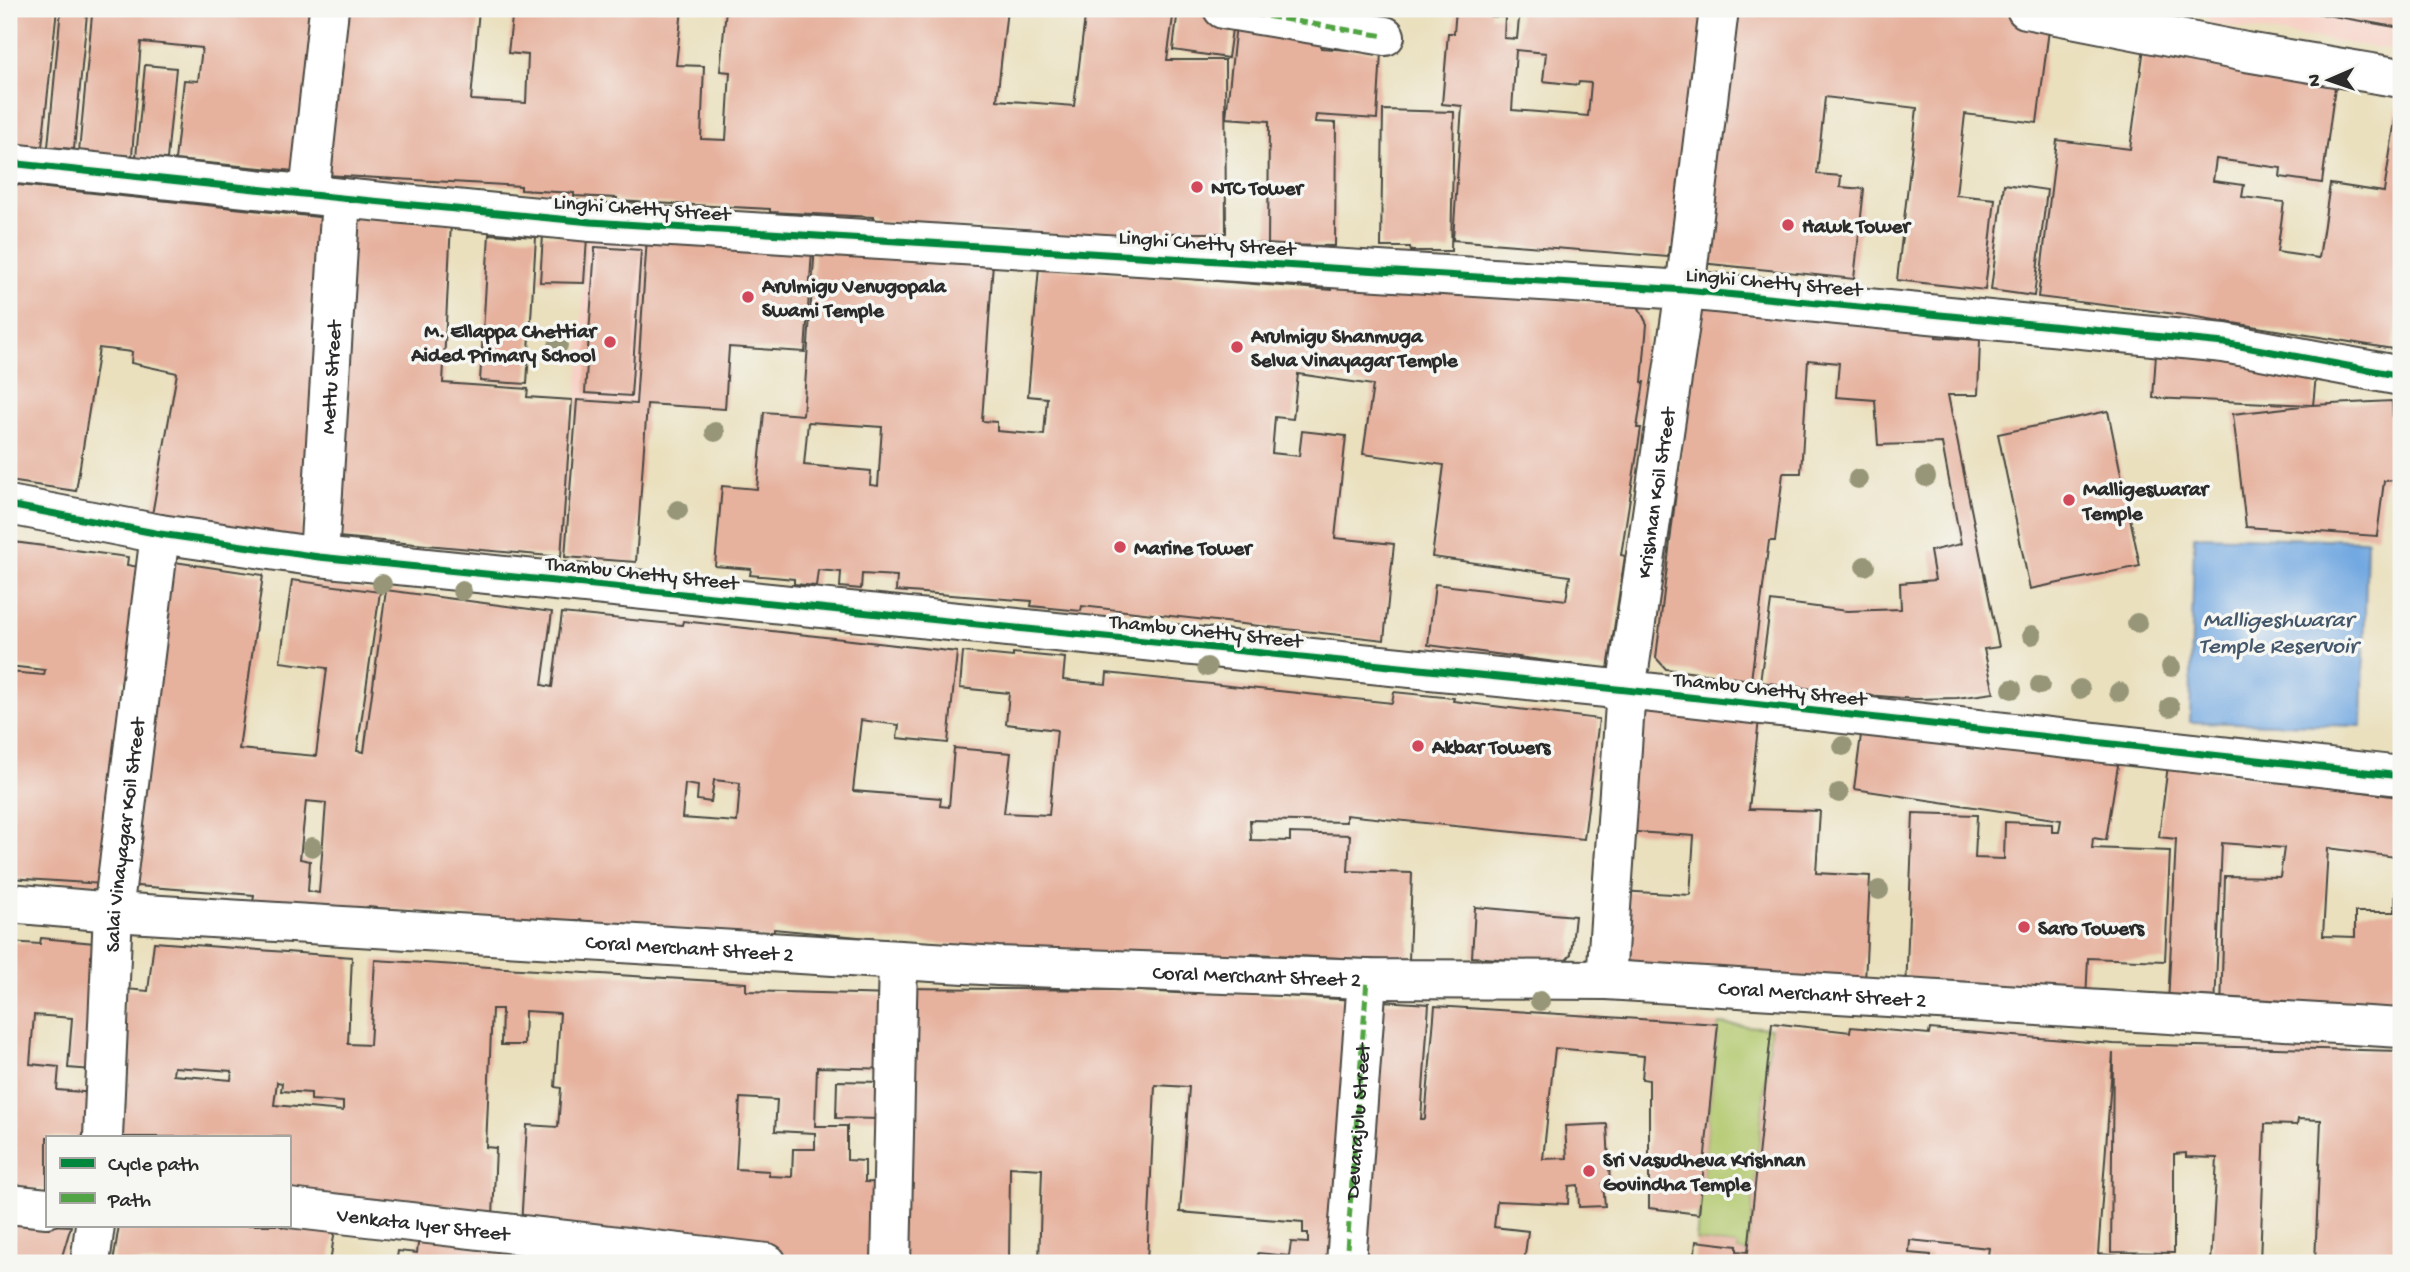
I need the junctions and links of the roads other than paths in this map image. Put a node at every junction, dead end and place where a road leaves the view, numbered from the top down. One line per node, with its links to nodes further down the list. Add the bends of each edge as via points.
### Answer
1 (329, 9): 9 (street, Mettu Street)
2 (1223, 9): 6 (street)
3 (1719, 9): 10 (street, Krishnan Koil Street)
4 (2026, 9): 5 (street)
5 (2148, 20): 7 (street)
6 (1385, 36)
7 (2401, 78)
8 (9, 163): 9 (street, Linghi Chetty Street)
9 (325, 196): 10 (street, Linghi Chetty Street, via 591,222); 14 (street, Mettu Street)
10 (1685, 290): 11 (street, Linghi Chetty Street, via 2224,343); 15 (street, Krishnan Koil Street)
11 (2401, 376)
12 (9, 505): 13 (street, Thambu Chetty Street)
13 (160, 534): 14 (street, Thambu Chetty Street); 18 (street, Salai Vinayagar Koil Street)
14 (319, 557): 15 (street, Thambu Chetty Street)
15 (1626, 690): 16 (street, Thambu Chetty Street); 21 (street, Krishnan Koil Street)
16 (2400, 768)
17 (9, 903): 18 (street, Coral Merchant Street 2)
18 (113, 912): 19 (street, Coral Merchant Street 2); 23 (street, Salai Vinayagar Koil Street)
19 (898, 960): 20 (street, Coral Merchant Street 2); 30 (street)
20 (1367, 979): 21 (street, Coral Merchant Street 2); 31 (street, Devarajulu Street)
21 (1606, 980): 22 (street, Coral Merchant Street 2)
22 (2401, 1028)
23 (103, 1136)
24 (9, 1204): 25 (street)
25 (46, 1208)
26 (290, 1208): 29 (street, Venkata Iyer Street)
27 (95, 1226): 28 (street)
28 (90, 1263)
29 (767, 1263)
30 (891, 1263)
31 (1346, 1263)

